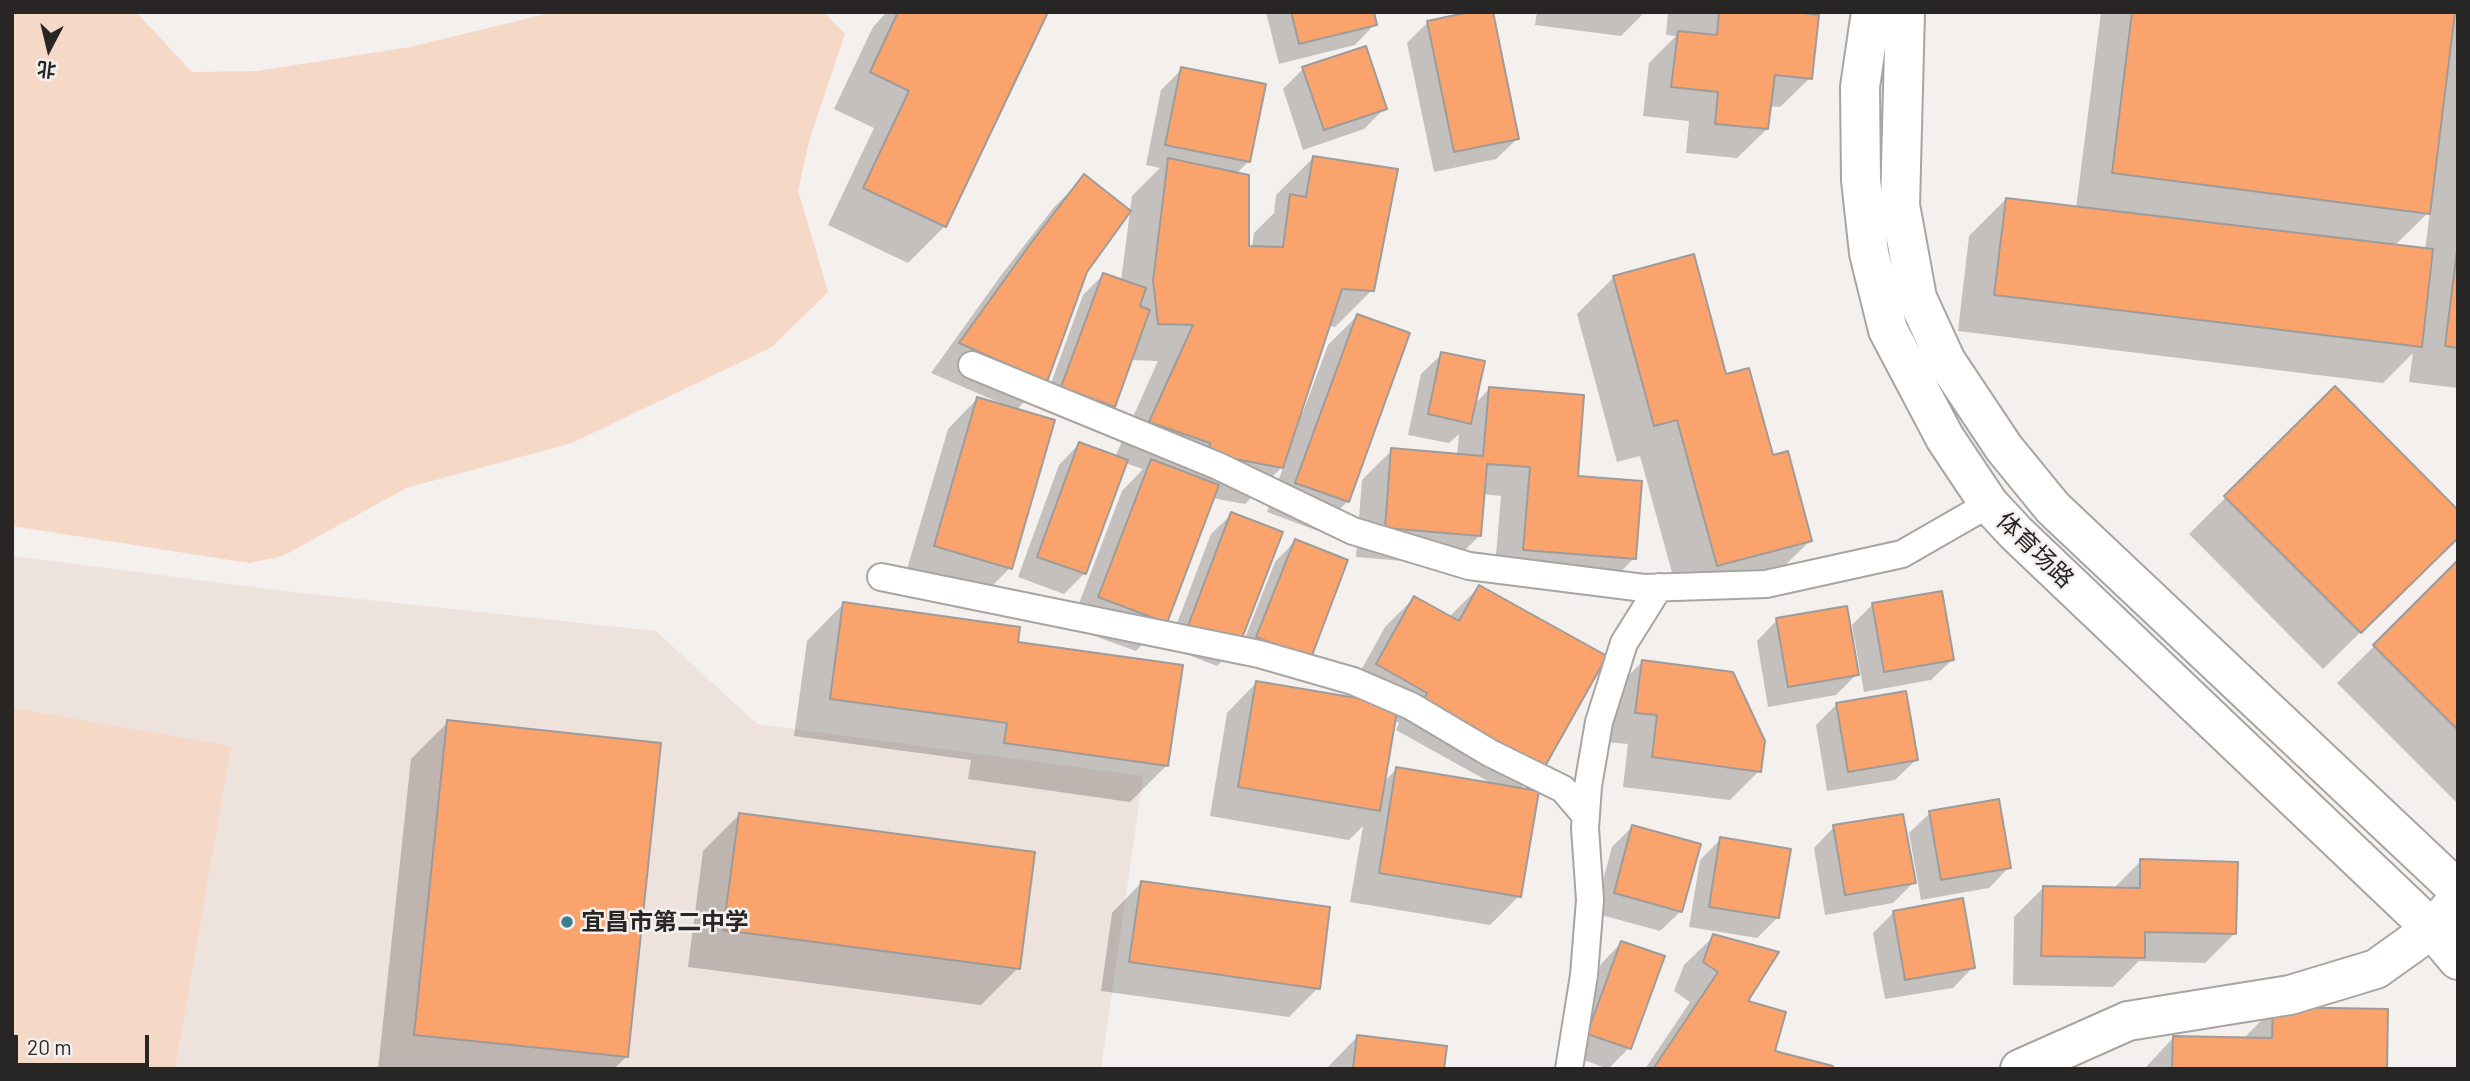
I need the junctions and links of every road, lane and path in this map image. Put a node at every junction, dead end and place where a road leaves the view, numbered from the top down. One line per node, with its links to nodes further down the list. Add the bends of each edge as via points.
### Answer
1 (1871, 12): 4 (main road, 体育场路, via 1860,88 1861,180 1869,253 1888,330 1945,438)
2 (1905, 12): 8 (main road, 体育场路, via 1900,205 1917,298 1946,361 2004,449 2053,508)
3 (972, 365): 6 (lane, via 1218,466 1353,531 1469,566)
4 (1989, 504): 6 (lane, via 1902,554 1766,584); 10 (main road, 体育场路)
5 (881, 577): 7 (lane, via 1259,654 1353,681 1411,706 1563,789)
6 (1659, 587): 7 (lane, via 1624,643 1599,722)
7 (1586, 816): 12 (lane, via 1590,900)
8 (2458, 890)
9 (2458, 899): 10 (main road)
10 (2432, 929): 11 (main road, 体育场路); 13 (main road, via 2376,969 2290,995 2129,1021)
11 (2458, 960)
12 (1569, 1069)
13 (2020, 1069)

